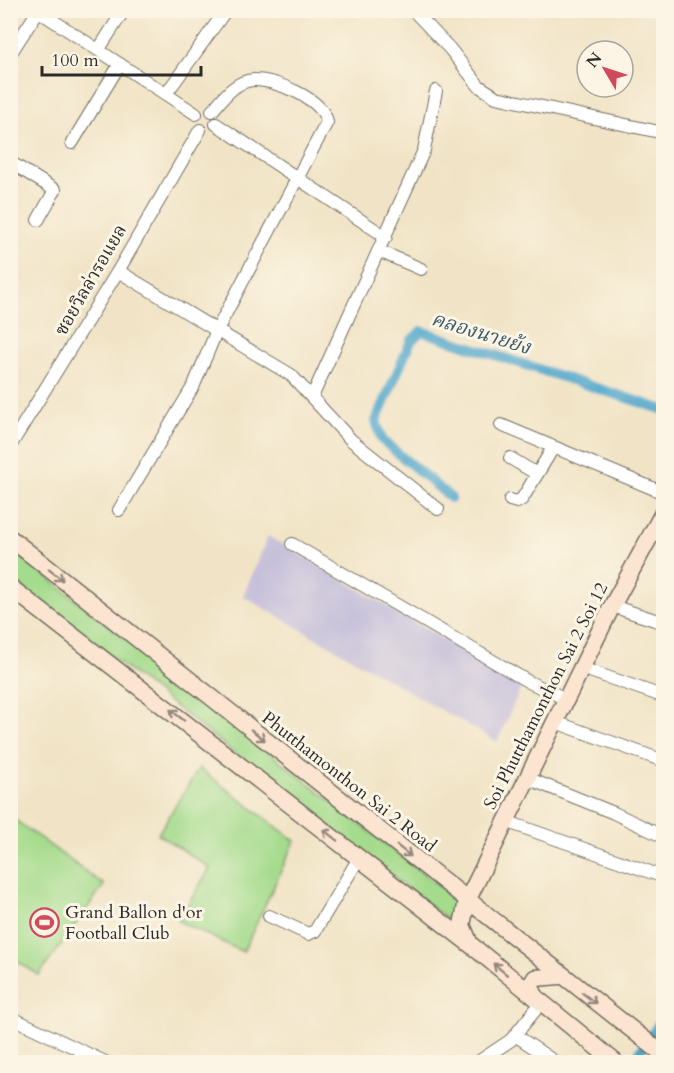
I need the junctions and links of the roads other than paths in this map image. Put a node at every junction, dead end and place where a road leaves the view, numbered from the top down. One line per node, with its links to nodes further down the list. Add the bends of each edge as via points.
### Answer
1 (124, 10): 5 (street)
2 (226, 10): 9 (street)
3 (413, 10): 14 (street, via 479,86 496,98)
4 (38, 11): 5 (street); 6 (street)
5 (99, 49): 7 (street)
6 (10, 54)
7 (120, 64): 9 (street); 15 (street)
8 (436, 91): 19 (street, via 424,150)
9 (166, 94): 11 (street)
10 (213, 111): 11 (street, via 206,109); 12 (street); 17 (street, via 226,94 252,80 271,83 320,106 326,112 327,122)
11 (196, 114): 13 (street, via 195,124)
12 (216, 124): 13 (street, via 208,131); 17 (street)
13 (200, 130): 22 (street, ซอยวิลล่ารอแยล)
14 (663, 133)
15 (72, 143)
16 (10, 162): 18 (street, via 55,190)
17 (299, 180): 19 (street); 23 (street)
18 (38, 220)
19 (386, 237): 20 (street)
20 (379, 251): 21 (street); 24 (street)
21 (421, 269)
22 (118, 272): 23 (street); 26 (street, ซอยวิลล่ารอแยล)
23 (217, 330): 24 (street, via 291,375); 33 (street, via 194,385)
24 (312, 397): 32 (street, via 351,440)
25 (501, 425): 27 (street)
26 (10, 446)
27 (553, 448): 29 (street); 30 (street)
28 (510, 458): 29 (street)
29 (537, 474): 31 (street, via 522,500)
30 (663, 493)
31 (510, 500)
32 (438, 508)
33 (119, 510)
34 (663, 511): 38 (main road, Soi Phutthamonthon Sai 2 Soi 12)
35 (10, 538): 50 (main road, Phutthamonthon Sai 2 Road, one-way to 50)
36 (292, 544): 42 (street, via 529,682)
37 (10, 587): 48 (main road, one-way to 37)
38 (612, 606): 39 (street); 40 (main road, Soi Phutthamonthon Sai 2 Soi 12)
39 (663, 623)
40 (581, 668): 41 (street); 42 (main road, Soi Phutthamonthon Sai 2 Soi 12)
41 (662, 696)
42 (566, 699): 43 (main road, Soi Phutthamonthon Sai 2 Soi 12)
43 (555, 722): 44 (street); 45 (main road, Soi Phutthamonthon Sai 2 Soi 12)
44 (663, 761)
45 (527, 778): 46 (main road, Soi Phutthamonthon Sai 2 Soi 12); 47 (street)
46 (506, 821): 49 (street); 50 (main road, Soi Phutthamonthon Sai 2 Soi 12)
47 (663, 837)
48 (359, 858): 51 (street, via 315,931 308,934); 52 (main road)
49 (663, 877)
50 (467, 901): 52 (main road, via 462,925); 53 (main road, Phutthamonthon Sai 2 Road)
51 (269, 916)
52 (471, 945): 54 (main road, one-way to 52)
53 (560, 975): 54 (main road, via 535,978 530,986); 57 (main road, Phutthamonthon Sai 2 Road, one-way to 57)
54 (539, 1001): 56 (street); 61 (main road)
55 (10, 1017): 58 (street)
56 (515, 1035): 59 (street); 60 (street)
57 (663, 1055)
58 (105, 1062)
59 (478, 1062)
60 (555, 1062)
61 (615, 1062)

